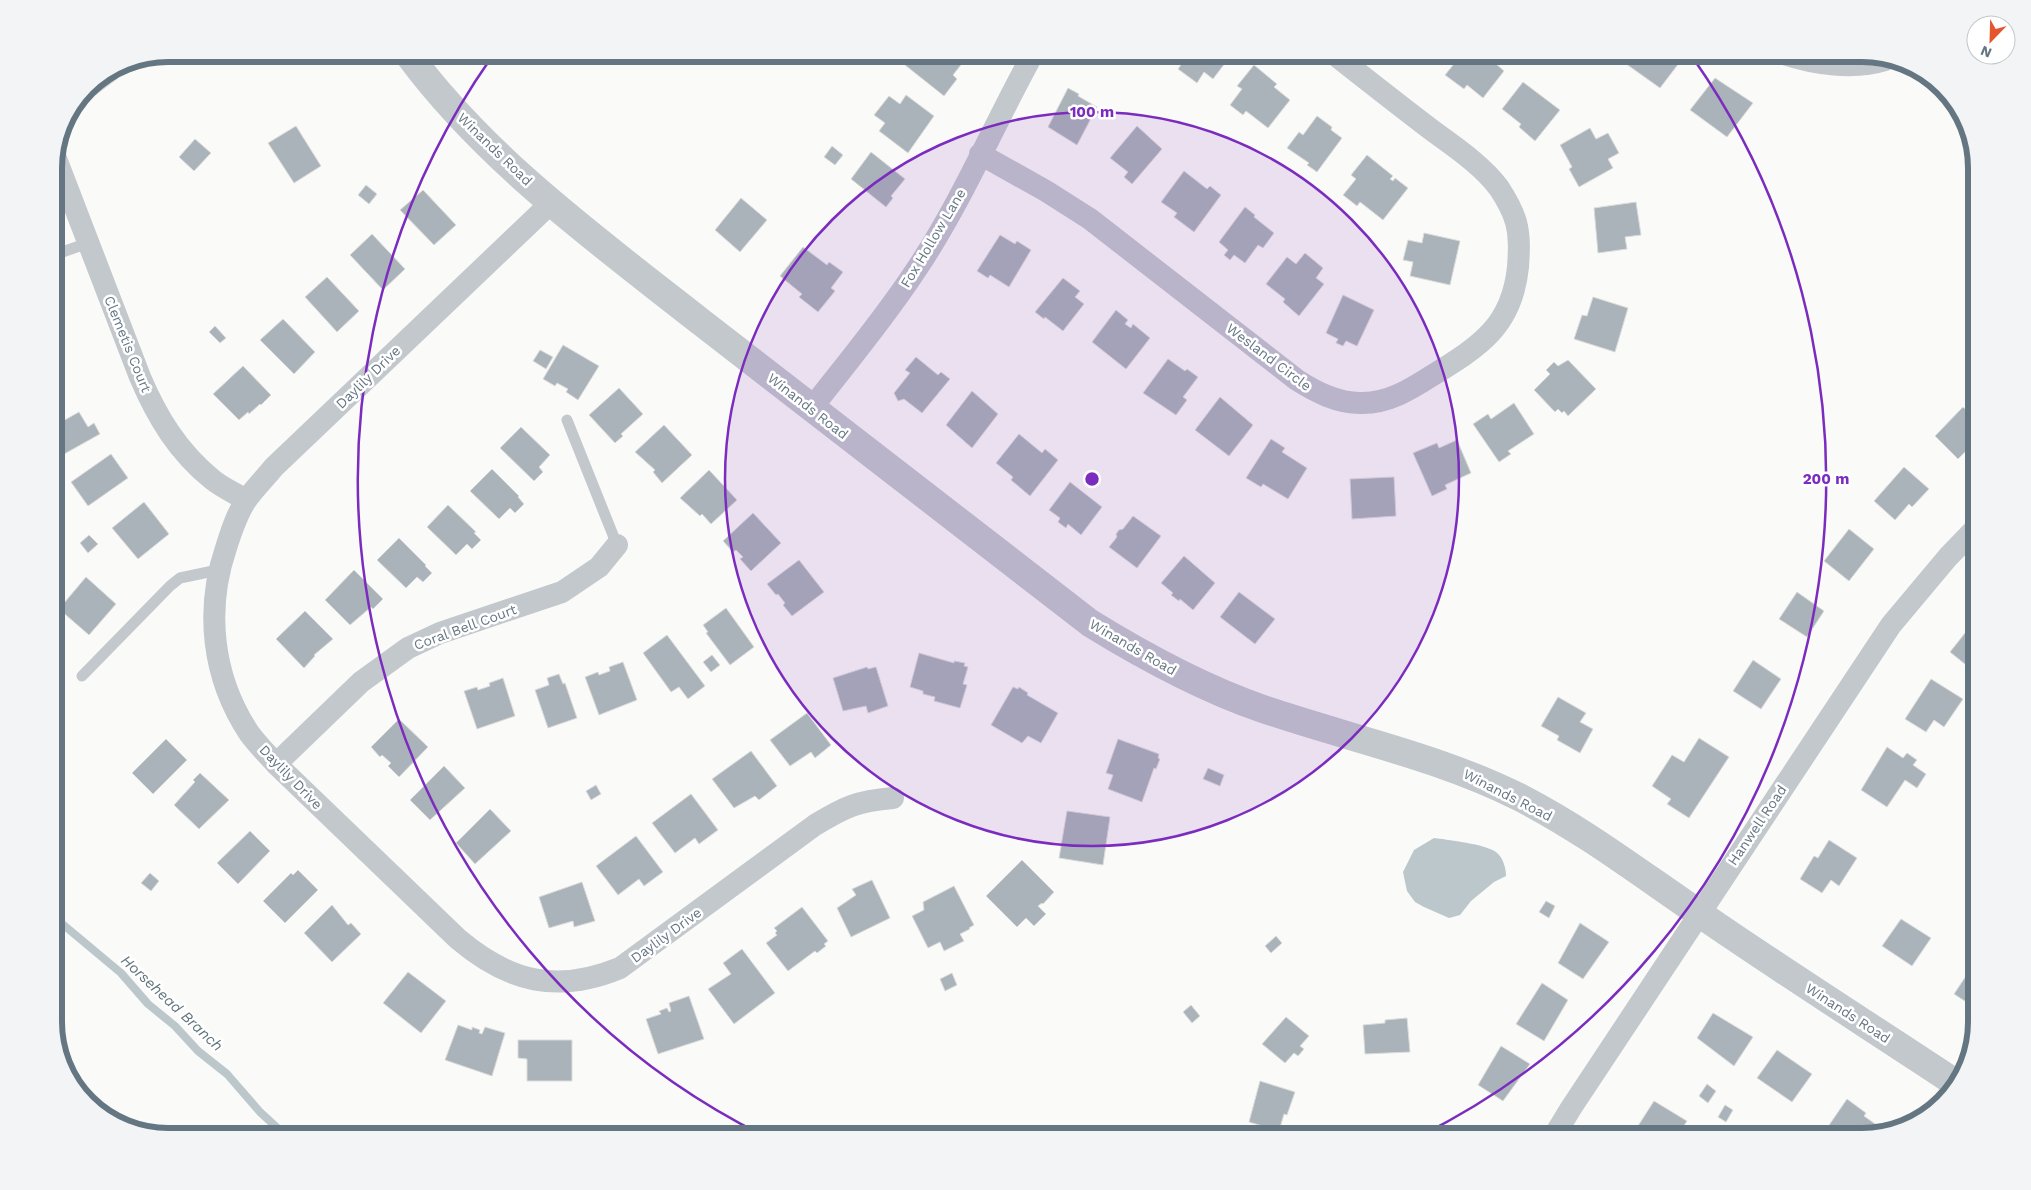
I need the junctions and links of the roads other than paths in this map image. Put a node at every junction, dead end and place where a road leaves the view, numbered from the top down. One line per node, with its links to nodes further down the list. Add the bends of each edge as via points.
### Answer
1 (415, 62): 8 (street, Winands Road, via 456,113 505,162)
2 (1029, 62): 6 (street, Fox Hollow Lane)
3 (1344, 62): 6 (street, Wesland Circle, via 1469,159 1499,188 1516,222 1519,249 1516,280 1508,309 1487,338 1462,358 1406,393 1382,401 1360,403 1317,393 1090,219)
4 (1818, 62): 5 (street, via 1852,65)
5 (1868, 62)
6 (980, 154): 11 (street, Fox Hollow Lane, via 914,274)
7 (63, 177): 9 (street, Clemetis Court)
8 (552, 202): 11 (street, Winands Road); 13 (street, Daylily Drive, via 274,467)
9 (88, 243): 10 (lane); 13 (street, Clemetis Court, via 154,410 171,437 193,462 214,481)
10 (63, 252)
11 (811, 408): 20 (street, Winands Road, via 1090,623 1138,653 1262,709 1454,768 1521,799 1600,844)
12 (567, 420): 15 (lane)
13 (246, 500): 16 (street, Daylily Drive, via 230,533)
14 (1968, 536): 20 (street, Hanwell Road, via 1891,625)
15 (617, 545): 18 (street, Coral Bell Court, via 600,567 562,592 440,633 408,648 361,682)
16 (218, 570): 17 (lane, via 180,578); 18 (street, Daylily Drive, via 213,600 214,636 222,674 249,733)
17 (82, 676)
18 (276, 764): 19 (street, Daylily Drive, via 480,958 531,980 563,982 597,978 620,968 815,825 841,809 865,800)
19 (892, 798)
20 (1699, 914): 21 (street, Winands Road); 22 (street, Hanwell Road)
21 (1950, 1080)
22 (1559, 1128)

